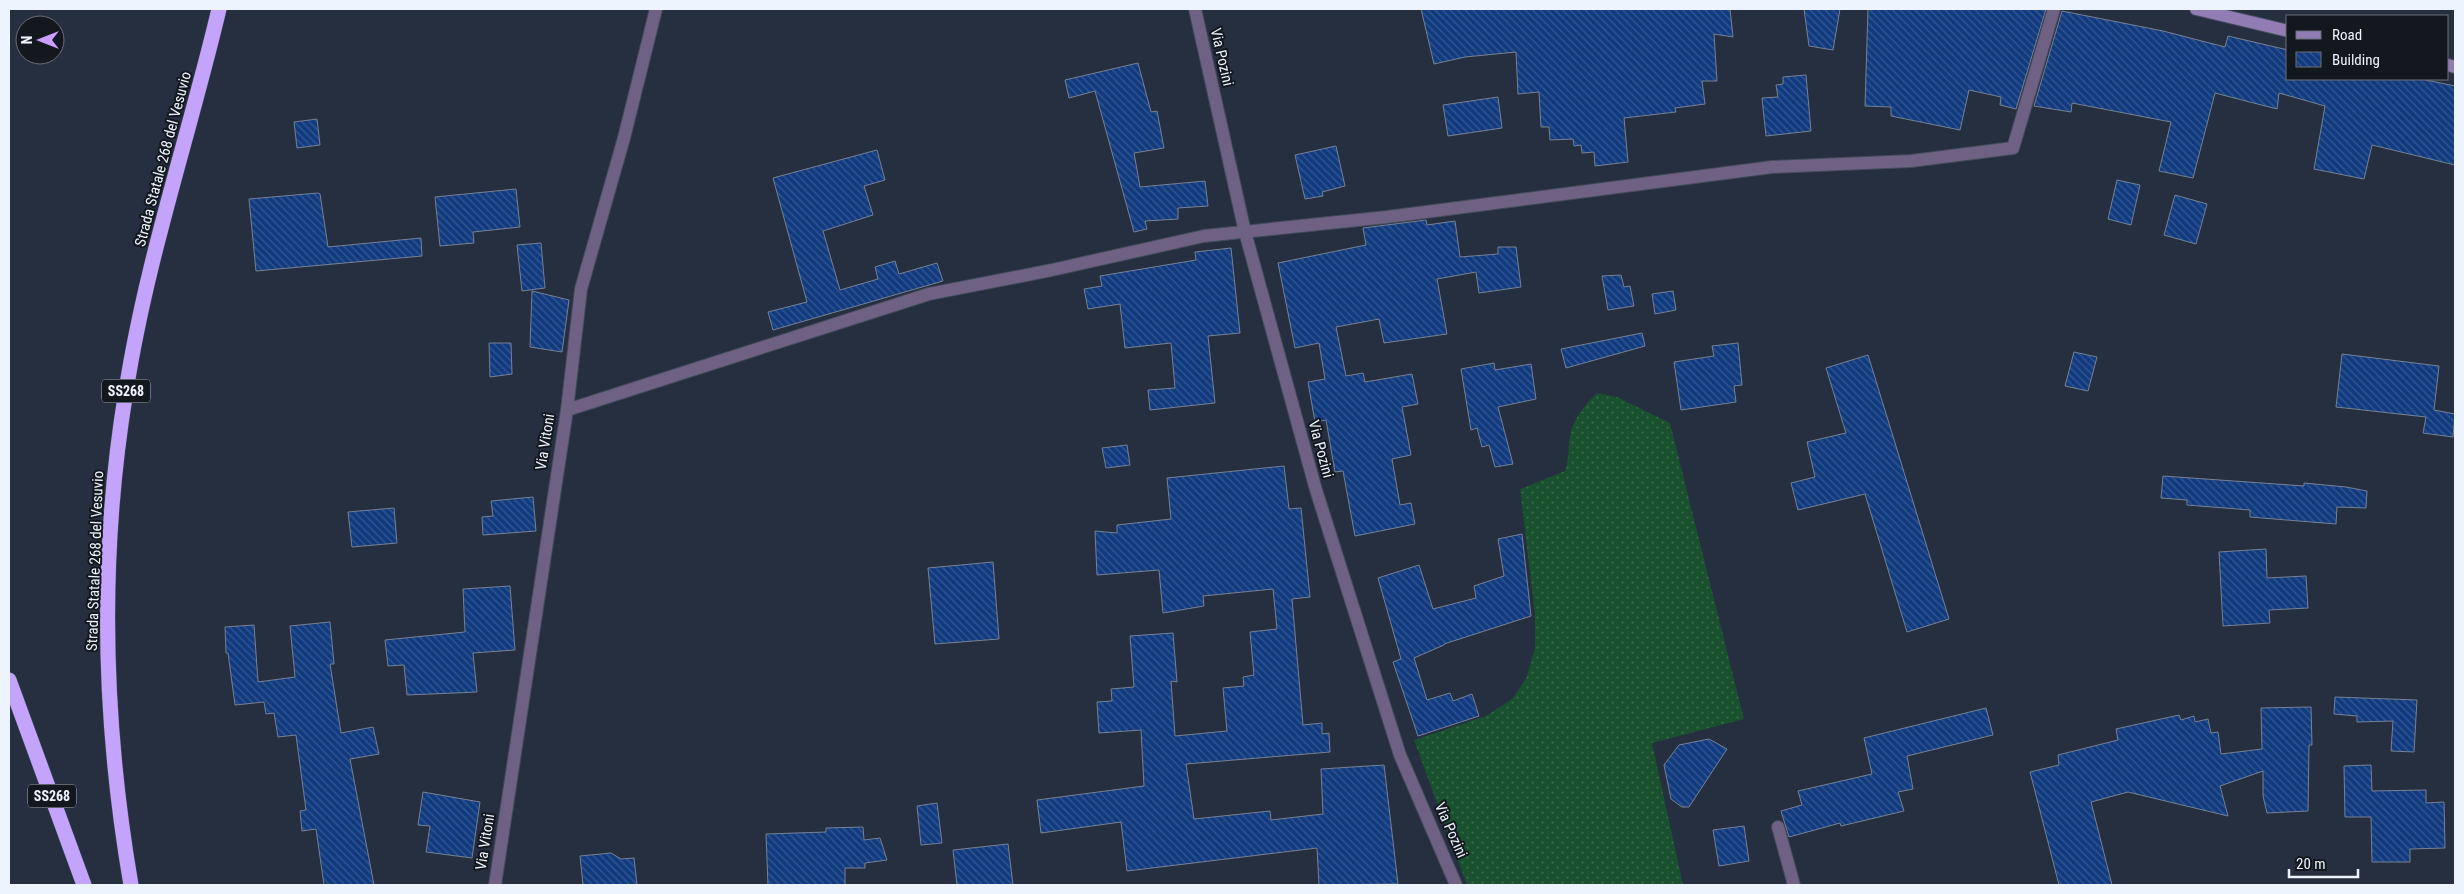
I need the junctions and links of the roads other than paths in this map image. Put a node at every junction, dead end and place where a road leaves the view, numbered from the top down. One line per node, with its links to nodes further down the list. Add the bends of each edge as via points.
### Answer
1 (219, 9): 12 (highway, Strada Statale 268 del Vesuvio / SS268, via 147,287 126,391 113,497 108,603 109,710)
2 (656, 9): 8 (street, Via Vitoni, via 581,289)
3 (1195, 9): 7 (street, Via Pozini)
4 (2054, 9): 7 (street, via 2013,148 1911,161 1772,167)
5 (2196, 9): 6 (main road)
6 (2286, 31)
7 (1245, 232): 8 (street, via 1204,236 929,294); 14 (street, Via Pozini, via 1316,490 1400,755)
8 (567, 410): 13 (street, Via Vitoni)
9 (9, 680): 11 (highway, SS268)
10 (1778, 827): 15 (street)
11 (84, 885)
12 (131, 885)
13 (495, 885)
14 (1456, 885)
15 (1794, 885)

